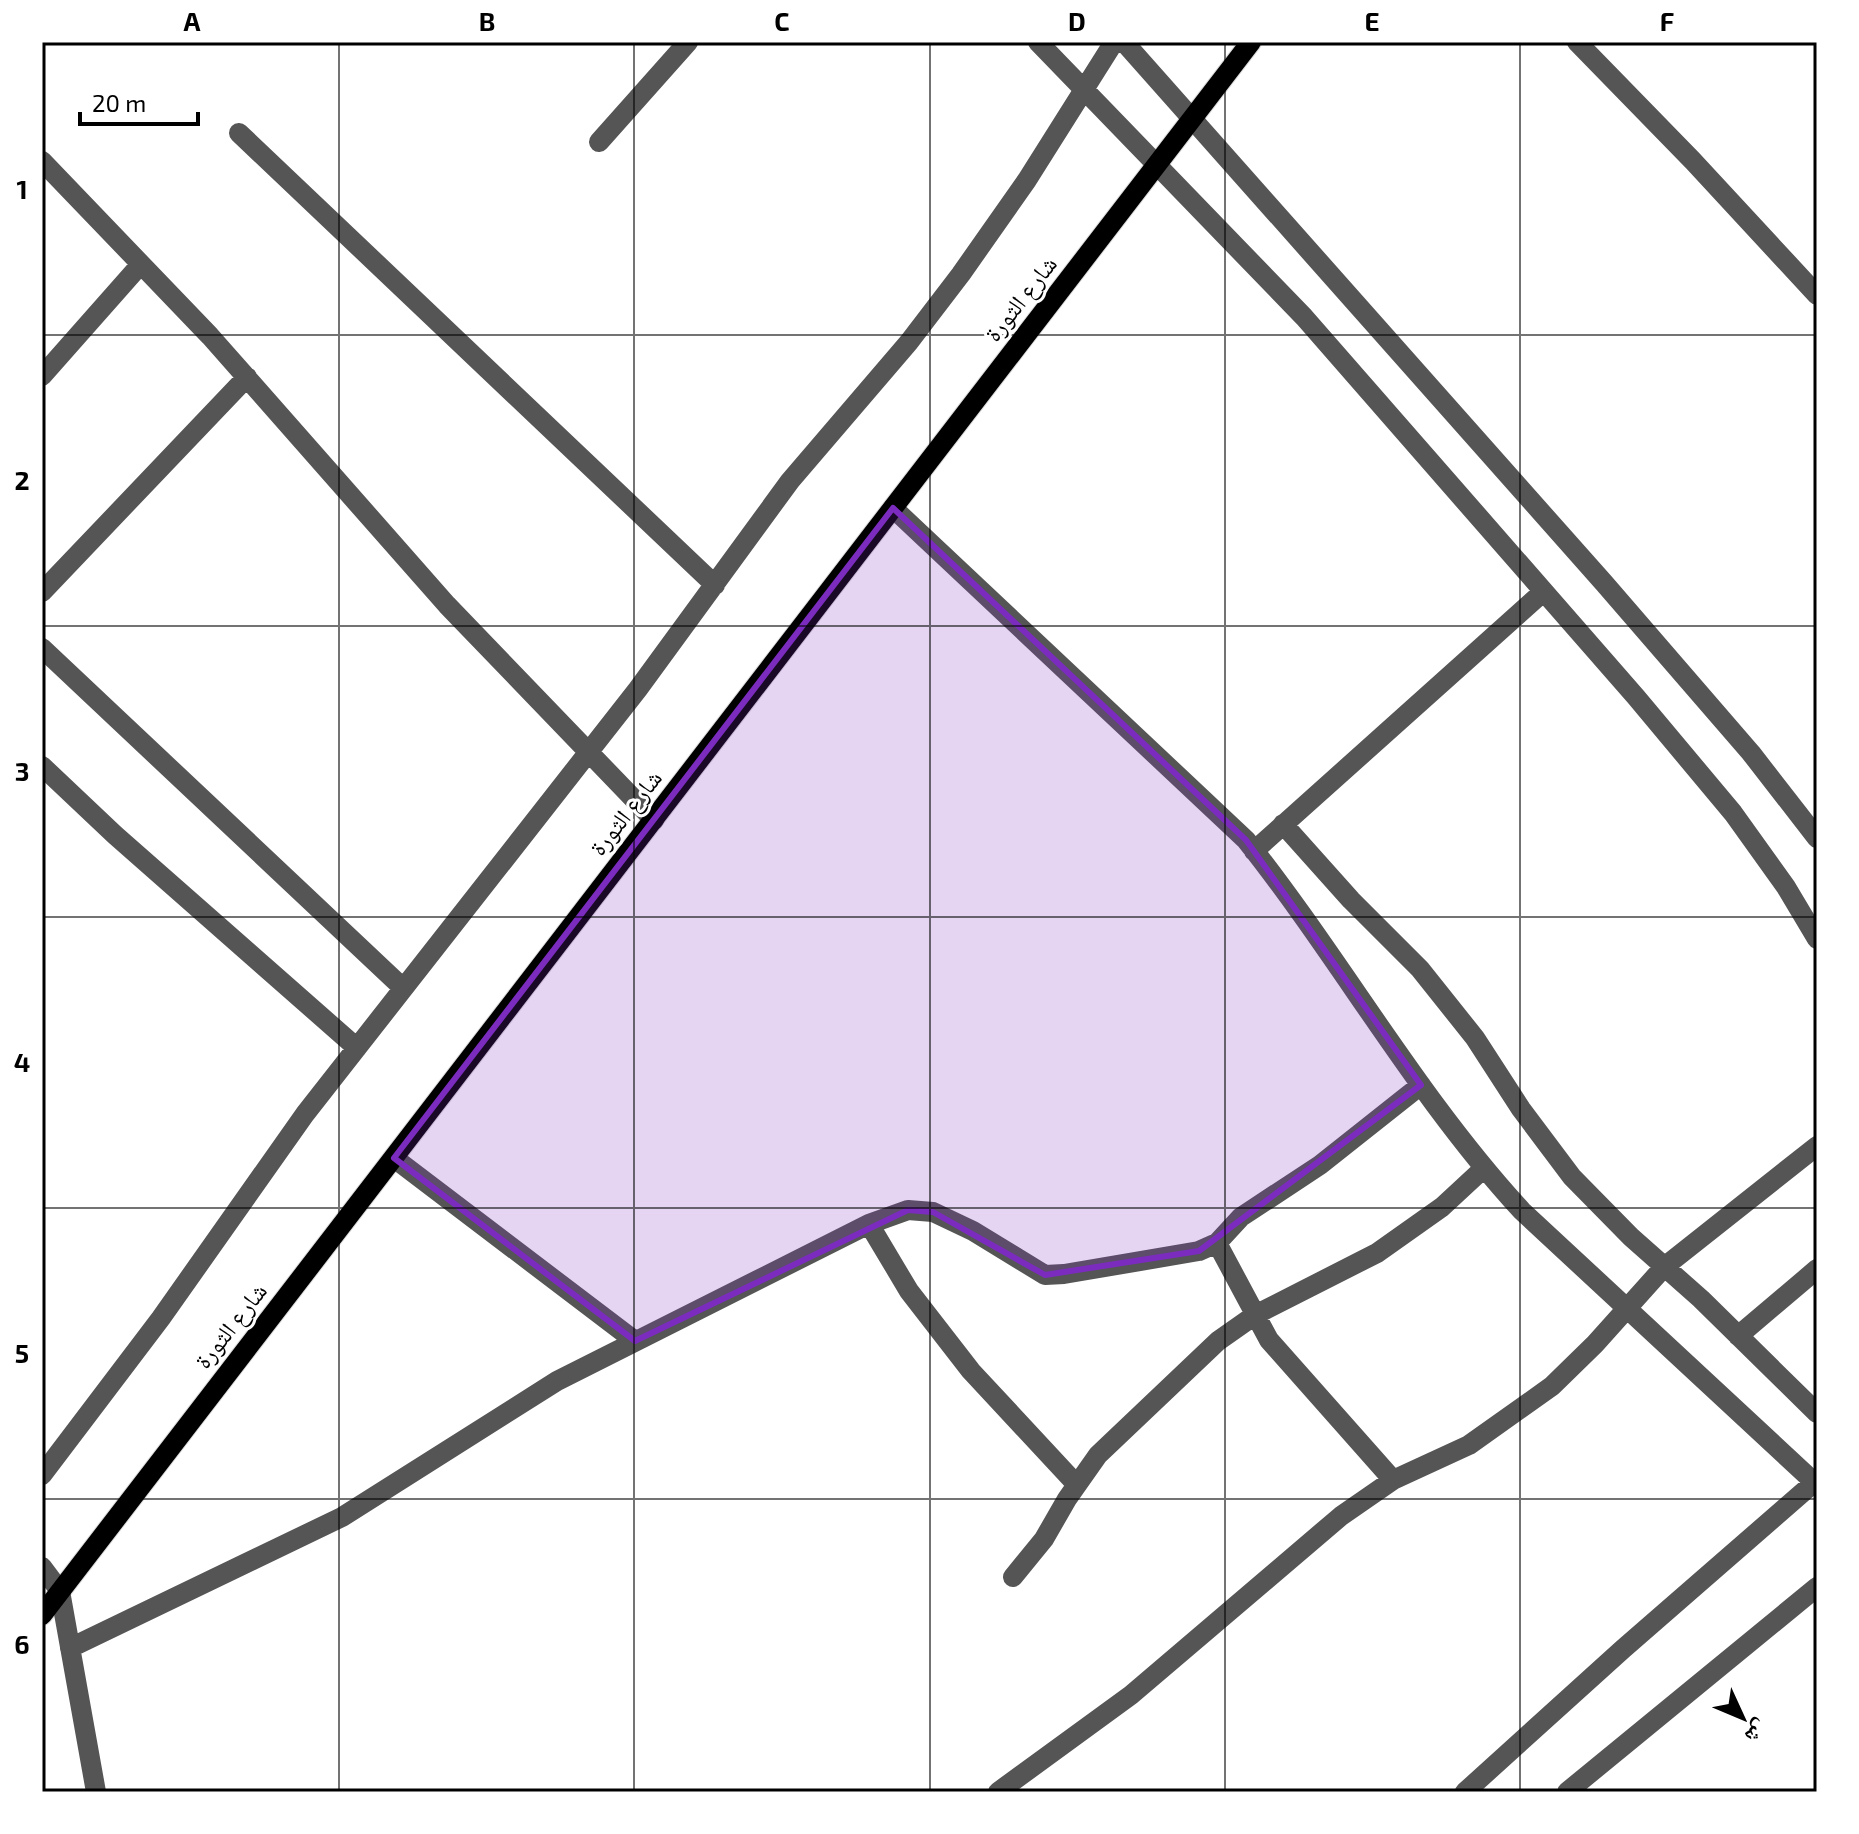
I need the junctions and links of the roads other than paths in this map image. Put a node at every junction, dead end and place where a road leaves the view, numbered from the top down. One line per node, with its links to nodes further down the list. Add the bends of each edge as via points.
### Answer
1 (688, 42): 10 (street)
2 (1038, 42): 7 (street)
3 (1114, 42): 7 (street)
4 (1124, 42): 8 (street)
5 (1251, 42): 8 (main road, شارع الثورة)
6 (1577, 42): 14 (street)
7 (1083, 90): 12 (street); 18 (street, via 961,274 790,481)
8 (1193, 118): 12 (main road, شارع الثورة); 26 (street, via 1604,583)
9 (239, 133): 18 (street)
10 (599, 142)
11 (42, 161): 13 (street)
12 (1157, 165): 17 (main road, شارع الثورة); 20 (street, via 1304,317)
13 (141, 264): 15 (street); 16 (street)
14 (1817, 295)
15 (42, 376)
16 (247, 377): 19 (street); 22 (street, via 447,605)
17 (893, 508): 24 (main road, شارع الثورة); 27 (street)
18 (715, 585): 22 (street)
19 (42, 592)
20 (1543, 592): 25 (street); 28 (street, via 1733,813)
21 (42, 648): 29 (street)
22 (589, 753): 24 (street); 29 (street)
23 (42, 766): 30 (street)
24 (654, 820): 33 (main road, شارع الثورة)
25 (1283, 824): 27 (street); 37 (street, via 1420,969 1572,1177)
26 (1817, 838)
27 (1254, 851): 31 (street)
28 (1817, 939)
29 (403, 988): 30 (street)
30 (357, 1048): 44 (street)
31 (1421, 1085): 34 (street); 36 (street, via 1320,1165 1241,1217)
32 (1817, 1146): 37 (street)
33 (394, 1158): 42 (street); 51 (main road, شارع الثورة)
34 (1483, 1169): 39 (street); 40 (street, via 1442,1207 1377,1253)
35 (869, 1224): 36 (street, via 908,1210 933,1212 1045,1275 1199,1251); 42 (street); 47 (street, via 909,1291 971,1371)
36 (1217, 1243): 40 (street)
37 (1664, 1267): 39 (street); 41 (street)
38 (1817, 1269): 41 (street)
39 (1627, 1306): 45 (street, via 1541,1394 1469,1445); 46 (street)
40 (1255, 1315): 45 (street, via 1269,1340); 47 (street, via 1170,1385 1098,1455)
41 (1738, 1336): 43 (street)
42 (635, 1341): 53 (street, via 557,1381 342,1517)
43 (1817, 1413)
44 (42, 1475)
45 (1393, 1480): 55 (street, via 1341,1516 1131,1695)
46 (1816, 1481): 56 (street)
47 (1077, 1485): 49 (street)
48 (42, 1567): 51 (street)
49 (1013, 1577)
50 (1817, 1587): 57 (street)
51 (60, 1591): 52 (main road, شارع الثورة); 53 (street)
52 (42, 1615)
53 (70, 1648): 54 (street)
54 (96, 1792)
55 (998, 1792)
56 (1465, 1792)
57 (1567, 1792)

